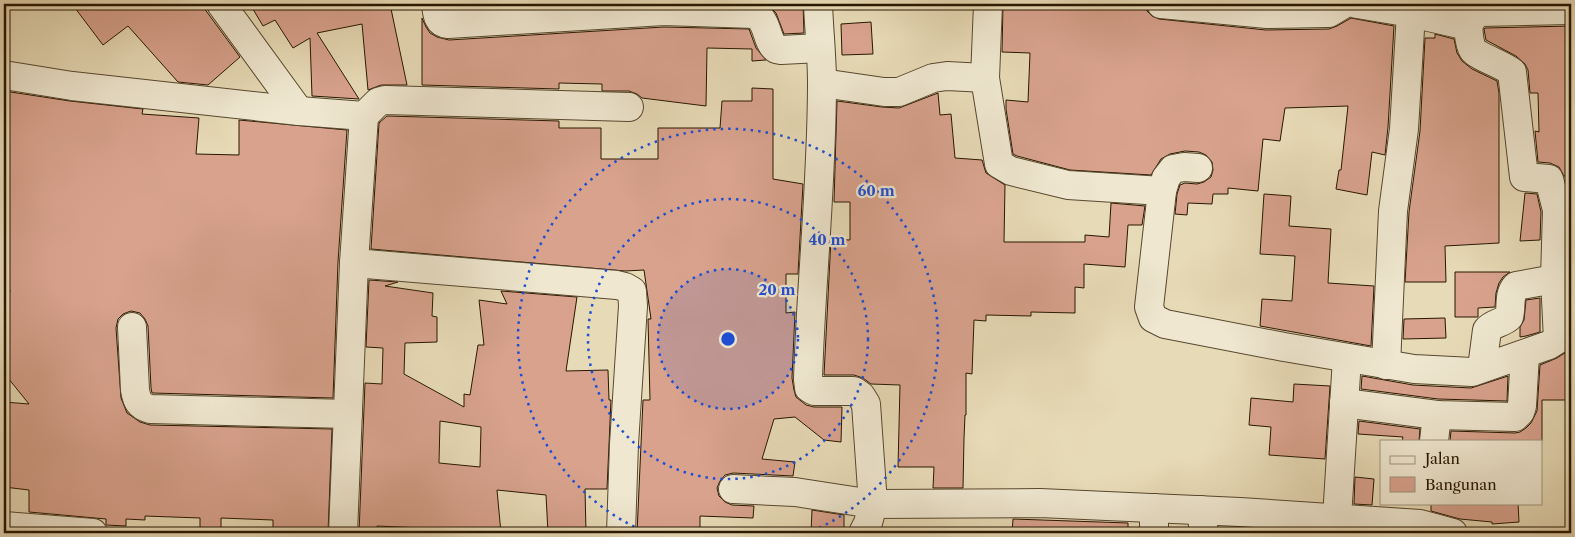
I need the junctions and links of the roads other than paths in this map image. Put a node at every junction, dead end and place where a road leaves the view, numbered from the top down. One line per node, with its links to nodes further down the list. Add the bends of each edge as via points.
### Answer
1 (221, 4): 16 (street)
2 (436, 4): 11 (street, via 438,18 448,24 664,11 754,14 762,20 776,49)
3 (818, 4): 11 (street)
4 (988, 4): 13 (street)
5 (1161, 4): 6 (street, via 1267,14 1329,13)
6 (1344, 4)
7 (1357, 4): 9 (street)
8 (1571, 10): 10 (street, via 1481,12)
9 (1411, 13): 10 (street); 26 (street, via 1404,129 1393,211)
10 (1468, 26): 21 (street, via 1476,54 1512,72 1524,177 1549,179 1557,210)
11 (820, 48): 14 (street)
12 (4, 74): 16 (street, via 72,86)
13 (985, 78): 14 (street, via 933,78 899,92); 19 (street, via 1000,164 1011,171 1068,185)
14 (822, 82): 32 (street, via 808,380 809,388 814,391 854,392 866,404)
15 (629, 107): 17 (street, via 385,100 378,102)
16 (299, 111): 17 (street)
17 (364, 116): 20 (street)
18 (1198, 168): 19 (street, via 1173,169)
19 (1162, 191): 25 (street, via 1149,307 1153,318 1165,324)
20 (354, 263): 29 (street); 40 (street, via 617,285 632,291)
21 (1555, 279): 23 (street); 27 (street, via 1514,288 1509,317 1487,330)
22 (132, 327): 29 (street, via 135,390 142,407)
23 (1565, 335): 24 (street)
24 (1525, 354): 27 (street); 30 (street, via 1522,406 1515,417)
25 (1347, 358): 26 (street); 28 (street)
26 (1386, 365): 27 (street, via 1472,372)
27 (1482, 368)
28 (1344, 404): 30 (street); 36 (street)
29 (348, 414): 39 (street)
30 (1436, 428)
31 (733, 489): 32 (street, via 795,492)
32 (873, 504): 34 (street, via 1040,503); 41 (street)
33 (1423, 514): 36 (street); 42 (street)
34 (1154, 521): 35 (street)
35 (1203, 522): 36 (street)
36 (1326, 523)
37 (4, 526): 38 (street)
38 (93, 533)
39 (343, 533)
40 (621, 533)
41 (862, 533)
42 (1453, 533)

